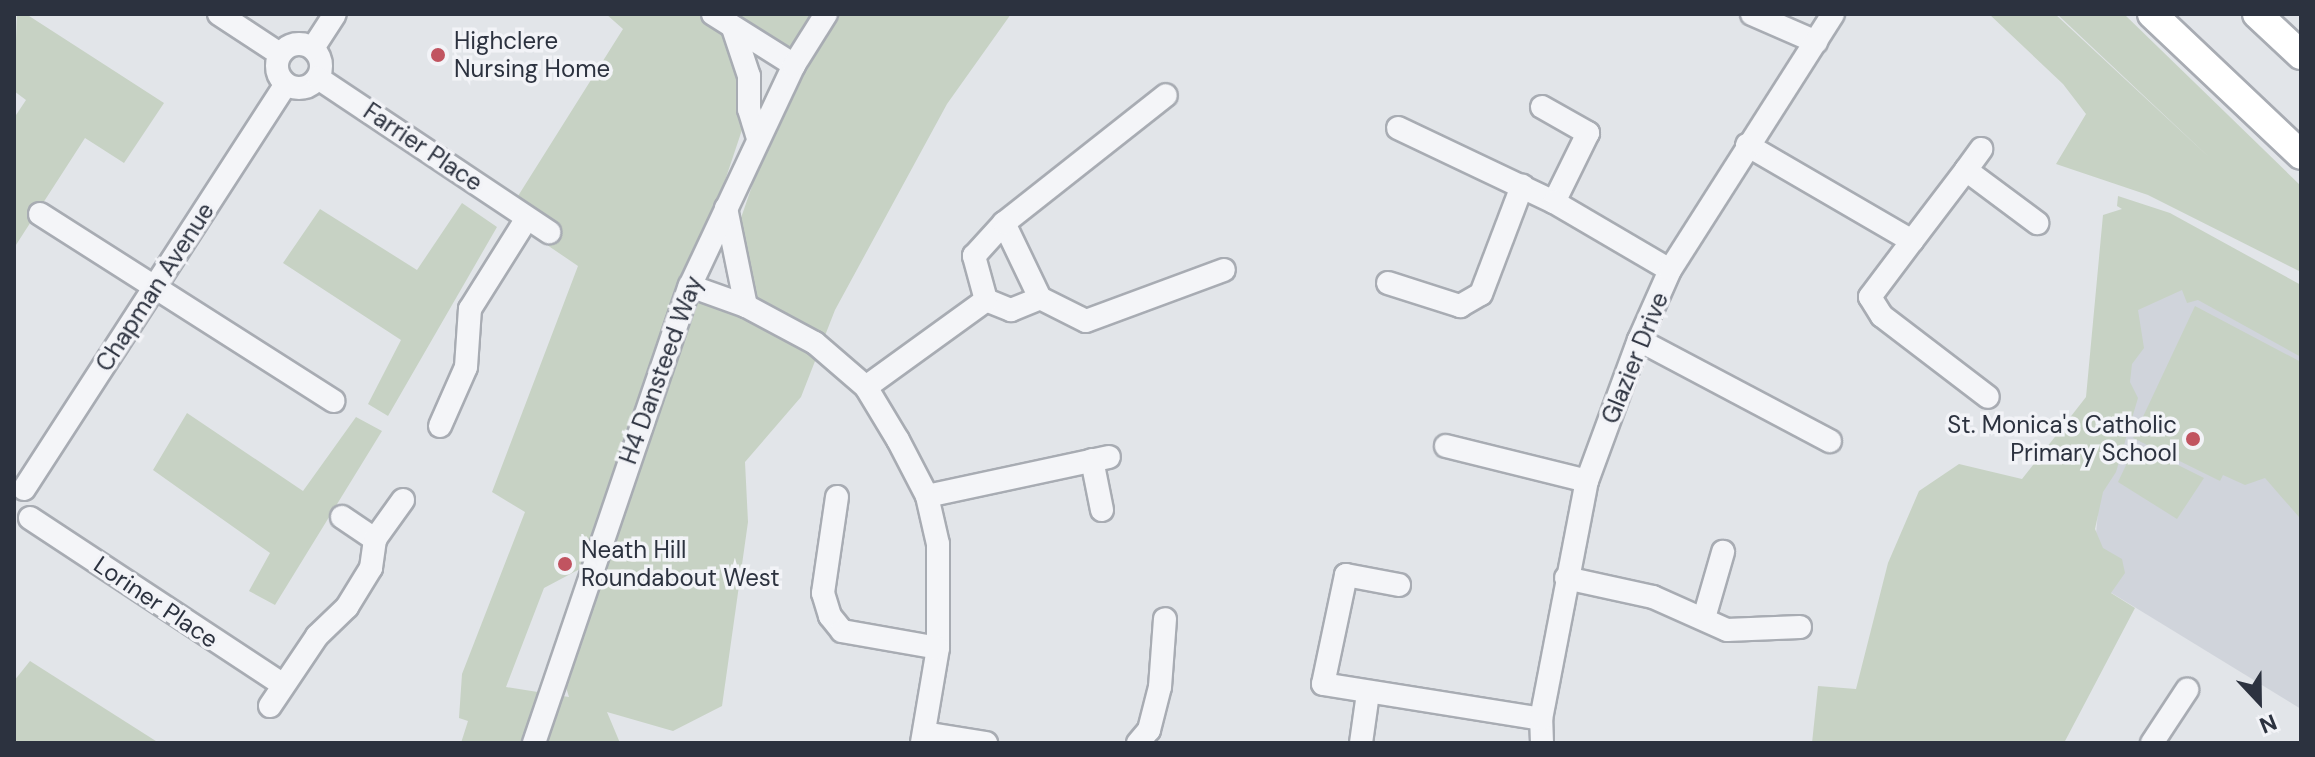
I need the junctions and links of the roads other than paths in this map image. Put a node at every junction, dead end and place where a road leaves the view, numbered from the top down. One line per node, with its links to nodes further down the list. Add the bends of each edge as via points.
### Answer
1 (219, 14): 12 (street)
2 (335, 14): 11 (street)
3 (713, 14): 9 (street)
4 (826, 14): 14 (street, H4 Dansteed Way)
5 (1752, 14): 10 (street)
6 (1833, 14): 10 (street, Glazier Drive)
7 (2152, 14): 23 (main road)
8 (2257, 14): 13 (main road)
9 (733, 28): 14 (street); 20 (street, via 749,76 749,109)
10 (1816, 42): 21 (street, Glazier Drive)
11 (313, 48): 12 (street, via 296,44); 15 (street, via 320,58)
12 (280, 54): 16 (street, via 278,72)
13 (2301, 55)
14 (794, 65): 20 (street, H4 Dansteed Way)
15 (318, 78): 16 (street, via 303,87); 29 (street, Farrier Place)
16 (286, 84): 38 (street, Chapman Avenue)
17 (1166, 95): 30 (street)
18 (1542, 107): 26 (street, via 1588,133)
19 (1398, 128): 25 (street)
20 (758, 139): 27 (street, H4 Dansteed Way)
21 (1747, 145): 33 (street); 35 (street, Glazier Drive)
22 (1981, 149): 24 (street)
23 (2301, 155)
24 (1966, 170): 31 (street); 33 (street)
25 (1522, 186): 26 (street); 36 (street, via 1481,294 1460,306)
26 (1554, 202): 35 (street)
27 (726, 208): 37 (street, H4 Dansteed Way); 41 (street)
28 (40, 214): 38 (street)
29 (527, 218): 32 (street, Farrier Place); 46 (street, via 470,309 466,367)
30 (1004, 223): 39 (street); 40 (street, via 974,256)
31 (2037, 223)
32 (549, 232)
33 (1912, 241): 44 (street, via 1861,293 1882,316)
34 (1224, 270): 39 (street, via 1086,321)
35 (1670, 270): 42 (street, Glazier Drive)
36 (1388, 283)
37 (690, 286): 41 (street); 71 (street, H4 Dansteed Way)
38 (154, 287): 45 (street); 50 (street, Chapman Avenue)
39 (1040, 298): 40 (street, via 1011,310)
40 (986, 300): 43 (street)
41 (746, 306): 43 (street, via 815,343)
42 (1639, 340): 47 (street); 49 (street, Glazier Drive)
43 (866, 387): 51 (street)
44 (1988, 397)
45 (334, 401)
46 (440, 426)
47 (1830, 441)
48 (1446, 446): 49 (street)
49 (1587, 481): 59 (street, Glazier Drive)
50 (19, 488): 56 (street, via 33,506)
51 (927, 496): 54 (street, via 1100,458); 64 (street, via 938,544)
52 (837, 497): 64 (street, via 823,593 830,616 842,631)
53 (403, 500): 57 (street)
54 (1102, 510)
55 (342, 517): 57 (street)
56 (22, 523): 65 (street, Loriner Place)
57 (375, 539): 65 (street, via 371,568 347,607 317,636)
58 (1723, 552): 61 (street)
59 (1566, 578): 61 (street, via 1653,597); 69 (street, Glazier Drive)
60 (1399, 585): 67 (street, via 1346,575 1323,684)
61 (1704, 618): 63 (street, via 1727,630)
62 (1165, 619): 73 (street, via 1160,687 1149,730)
63 (1800, 627)
64 (938, 648): 70 (street)
65 (283, 685): 68 (street)
66 (2187, 690): 76 (street)
67 (1368, 693): 69 (street); 74 (street)
68 (270, 706)
69 (1541, 719): 75 (street, Glazier Drive)
70 (923, 738): 72 (street)
71 (534, 743)
72 (986, 743)
73 (1138, 743)
74 (1361, 743)
75 (1542, 743)
76 (2152, 743)

